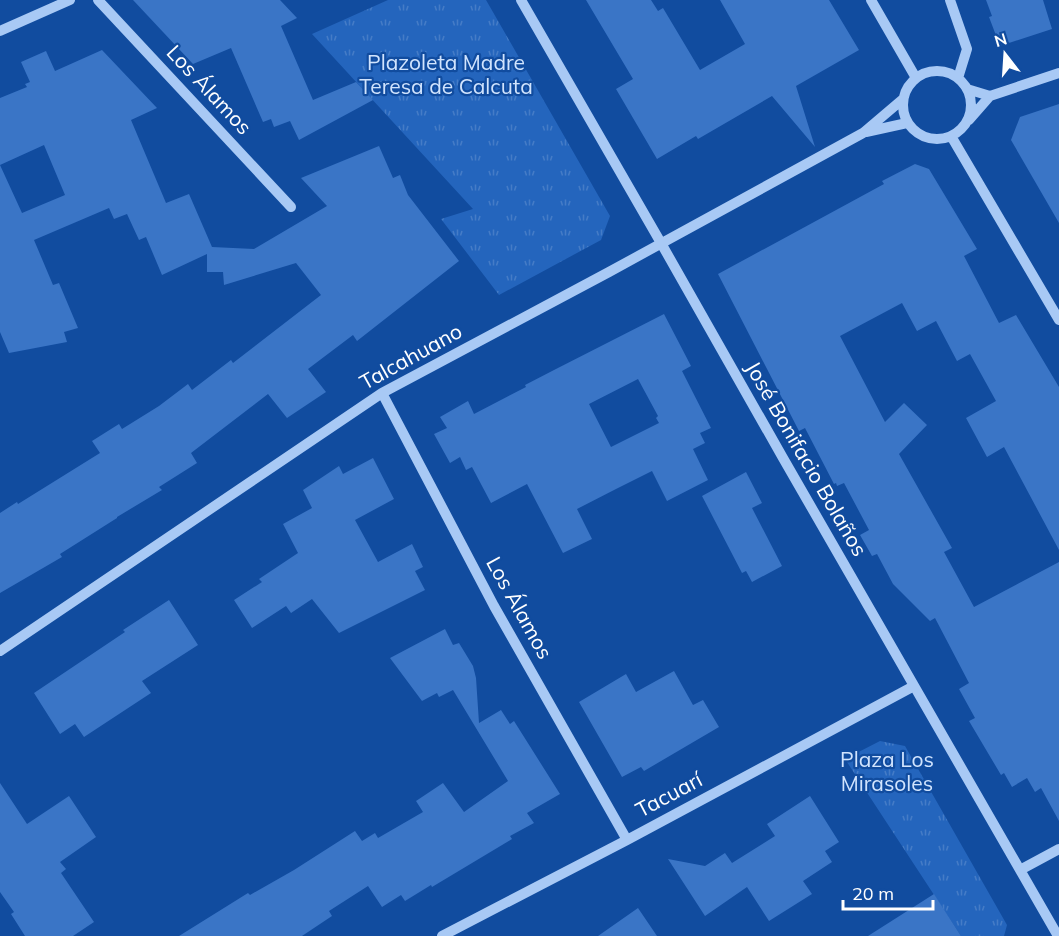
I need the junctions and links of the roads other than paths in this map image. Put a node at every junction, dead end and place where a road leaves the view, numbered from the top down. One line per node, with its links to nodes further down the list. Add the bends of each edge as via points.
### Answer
1 (70, 0): 6 (street)
2 (98, 0): 17 (street, Los Álamos)
3 (521, 0): 18 (street, José Bonifacio Bolaños)
4 (871, 0): 8 (street)
5 (950, 0): 9 (street, via 967,49)
6 (0, 31)
7 (1059, 73): 11 (street)
8 (916, 78): 9 (street, via 937,71); 12 (street)
9 (958, 78): 10 (street)
10 (967, 89): 11 (street); 14 (street, via 971,111)
11 (990, 96): 14 (street)
12 (903, 99): 13 (street); 15 (street, Talcahuano)
13 (907, 123): 15 (street, Talcahuano); 16 (street, via 926,138 939,140)
14 (966, 123): 16 (street)
15 (863, 133): 18 (street, Talcahuano)
16 (951, 136): 19 (street)
17 (291, 207)
18 (662, 243): 20 (street, Talcahuano); 22 (street, José Bonifacio Bolaños)
19 (1059, 320)
20 (382, 393): 21 (street, Talcahuano); 23 (street, Los Álamos, via 494,606)
21 (0, 651)
22 (914, 686): 23 (street, Tacuarí); 25 (street, José Bonifacio Bolaños)
23 (627, 840): 26 (street, Tacuarí)
24 (1059, 849): 25 (street)
25 (1020, 870): 27 (street, José Bonifacio Bolaños)
26 (442, 936)
27 (1058, 936)

